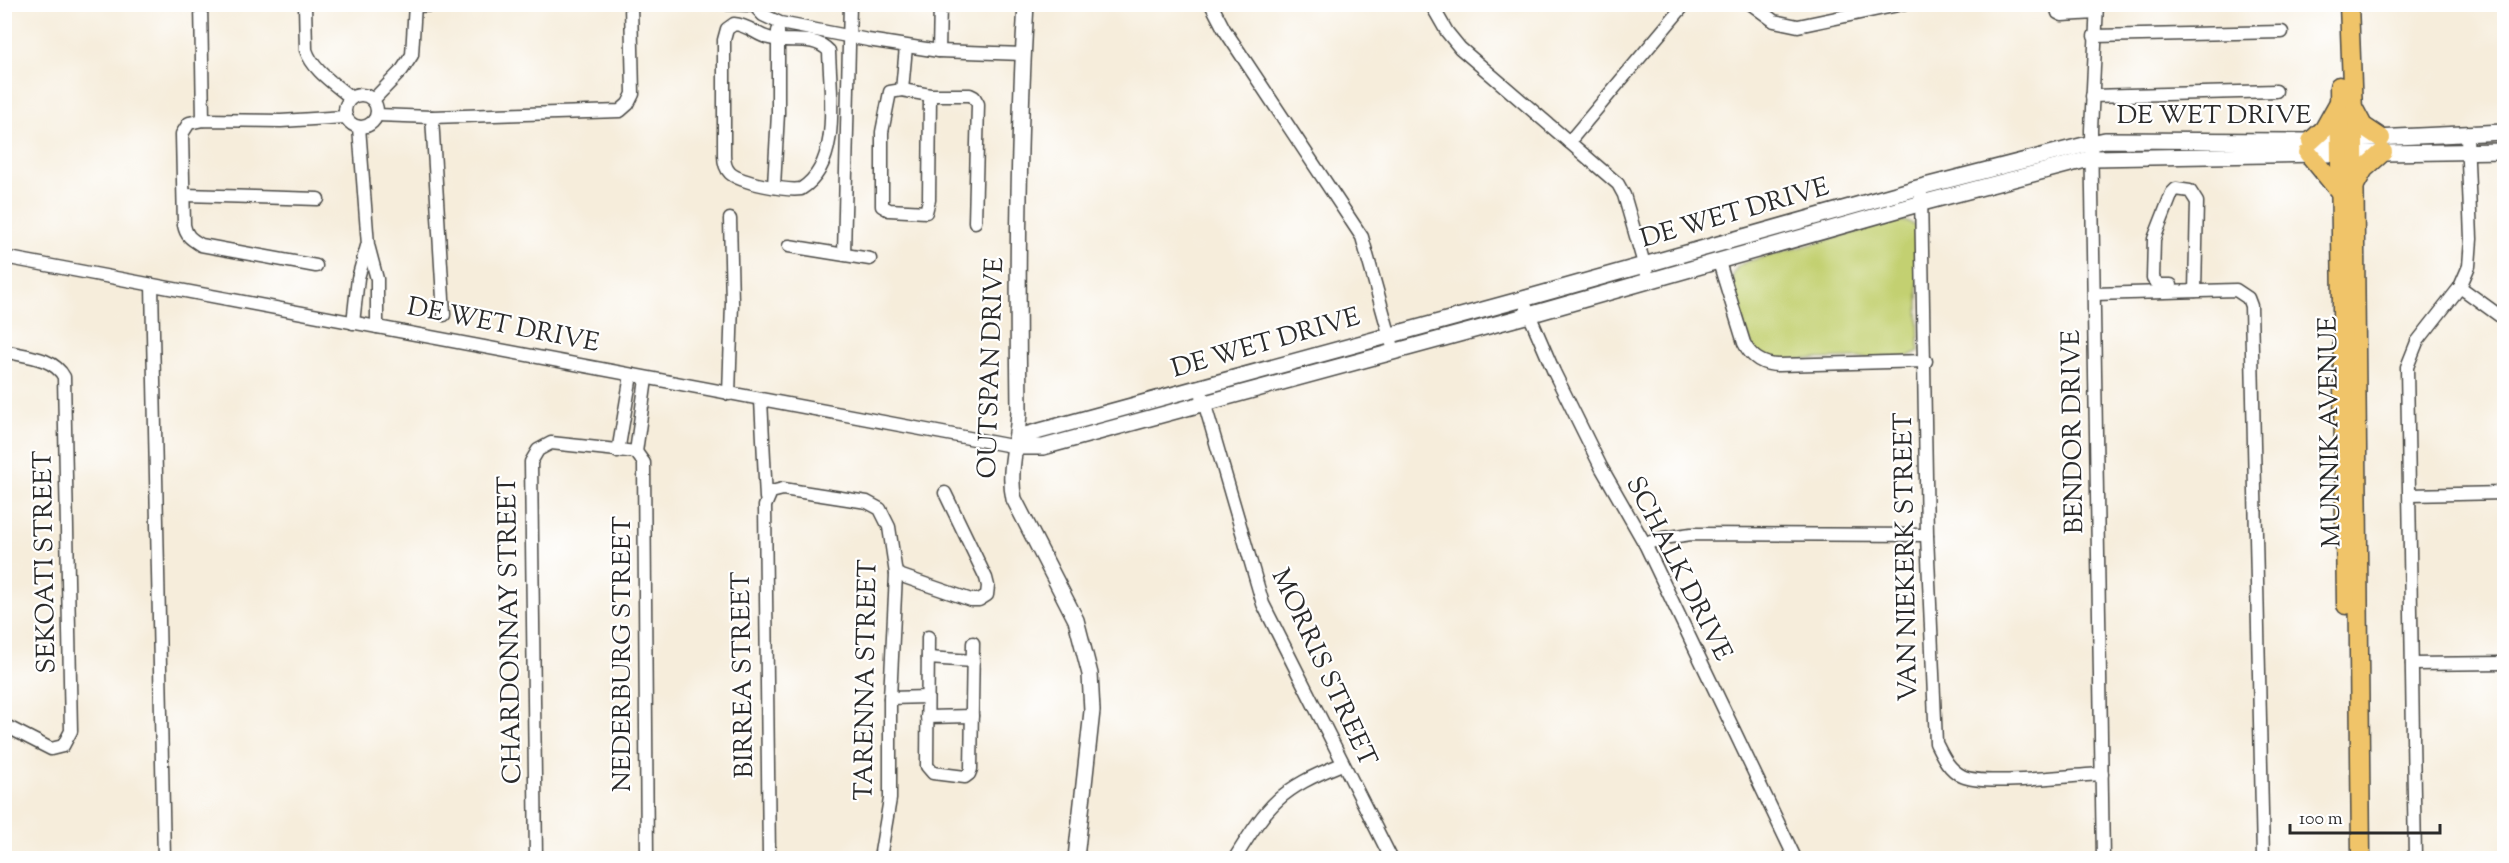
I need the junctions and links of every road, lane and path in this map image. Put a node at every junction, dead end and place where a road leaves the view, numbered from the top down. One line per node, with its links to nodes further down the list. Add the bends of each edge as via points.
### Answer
1 (201, 4): 38 (street)
2 (305, 4): 32 (street, via 308,57 312,65)
3 (462, 4): 17 (street)
4 (631, 4): 37 (street, via 633,94 620,111)
5 (727, 4): 18 (street)
6 (850, 4): 22 (street)
7 (940, 4): 26 (street)
8 (1026, 4): 27 (street, OUTSPAN DRIVE)
9 (1211, 4): 77 (street, via 1362,237)
10 (1431, 4): 42 (street, via 1460,48)
11 (1685, 4): 42 (street)
12 (1751, 4): 13 (street, via 1774,21 1798,26)
13 (1903, 4)
14 (2056, 4): 19 (street, via 2059,14 2078,15)
15 (2337, 4): 34 (main road, MUNNIK AVENUE)
16 (2349, 4): 34 (main road, MUNNIK AVENUE)
17 (415, 5): 33 (street, via 412,55)
18 (753, 5): 20 (street, via 763,15)
19 (2096, 9): 23 (street, BENDOR DRIVE)
20 (780, 22): 22 (street); 24 (street)
21 (2282, 32): 23 (street)
22 (850, 35): 25 (street); 60 (street)
23 (2094, 36): 31 (street, BENDOR DRIVE)
24 (777, 40): 50 (street); 50 (street, via 814,41 830,51 830,137 821,168 804,188); 50 (street, via 734,24 725,33 724,48 726,168 752,183)
25 (906, 47): 26 (street); 28 (street)
26 (939, 51): 27 (street)
27 (1023, 54): 87 (street, OUTSPAN DRIVE)
28 (902, 90): 30 (street); 30 (street, via 890,92 882,132 881,199 883,208 889,210 924,214 928,208)
29 (2276, 91): 31 (street)
30 (930, 95): 57 (street, via 970,95 978,105)
31 (2092, 96): 43 (street, BENDOR DRIVE)
32 (351, 98): 33 (street, via 358,95); 36 (street, via 345,106)
33 (373, 100): 35 (street)
34 (2345, 103): 44 (main road); 45 (main road, MUNNIK AVENUE); 46 (main road)
35 (377, 115): 37 (street); 39 (street, via 369,125)
36 (345, 117): 38 (street, via 271,122); 39 (street)
37 (432, 117): 72 (street)
38 (203, 120): 53 (street, via 189,123 182,134)
39 (359, 127): 58 (street)
40 (2505, 132): 41 (street, DE WET DRIVE)
41 (2467, 136): 44 (street, DE WET DRIVE); 48 (street)
42 (1569, 142): 64 (street, via 1618,184)
43 (2092, 142): 46 (street, DE WET DRIVE); 49 (street, BENDOR DRIVE); 51 (street, DE WET DRIVE)
44 (2382, 145): 45 (street, DE WET DRIVE); 48 (street, DE WET DRIVE); 52 (main road)
45 (2346, 146): 46 (street, DE WET DRIVE); 52 (main road, MUNNIK AVENUE)
46 (2309, 147): 49 (street, DE WET DRIVE, via 2260,156); 52 (main road)
47 (2505, 151): 48 (street, DE WET DRIVE)
48 (2468, 152): 68 (street, via 2470,254)
49 (2093, 158): 55 (street, DE WET DRIVE); 70 (street, BENDOR DRIVE)
50 (774, 186)
51 (1921, 187): 55 (street, VAN NIEKERK STREET); 64 (street, DE WET DRIVE)
52 (2346, 191): 121 (main road, MUNNIK AVENUE); 122 (main road, MUNNIK AVENUE)
53 (185, 195): 54 (street); 65 (street, via 184,225 192,240)
54 (318, 199)
55 (1922, 203): 63 (street, DE WET DRIVE); 80 (street, VAN NIEKERK STREET)
56 (730, 219): 84 (street)
57 (975, 222)
58 (368, 245): 75 (street, via 358,278); 76 (street, via 377,279)
59 (789, 246): 60 (street)
60 (844, 254): 62 (street)
61 (4, 257): 67 (street, DE WET DRIVE)
62 (870, 259)
63 (1719, 262): 66 (street, DE WET DRIVE); 80 (street, via 1744,343 1761,361 1779,365)
64 (1645, 264): 66 (street); 71 (street, DE WET DRIVE)
65 (316, 266)
66 (1649, 280): 73 (street, DE WET DRIVE)
67 (152, 285): 75 (street, DE WET DRIVE); 110 (street)
68 (2460, 287): 74 (street); 93 (street, via 2417,342 2407,367)
69 (2195, 288): 69 (street, via 2197,202 2190,191 2176,189 2154,239 2153,279 2160,285); 70 (street); 120 (street, via 2236,290 2248,298 2251,306)
70 (2094, 294): 109 (street, BENDOR DRIVE)
71 (1523, 299): 73 (street, SCHALK DRIVE); 77 (street, DE WET DRIVE)
72 (444, 315)
73 (1529, 315): 79 (street, DE WET DRIVE); 95 (street, SCHALK DRIVE, via 1595,456)
74 (2505, 319)
75 (353, 322): 76 (street, DE WET DRIVE)
76 (377, 327): 81 (street, DE WET DRIVE)
77 (1389, 334): 79 (street); 83 (street, DE WET DRIVE)
78 (4, 351): 107 (street, SEKOATI STREET, via 55,366 64,376 71,732 63,747 51,749)
79 (1394, 351): 86 (street, DE WET DRIVE)
80 (1926, 361): 94 (street, VAN NIEKERK STREET)
81 (631, 375): 82 (street, DE WET DRIVE); 88 (street)
82 (646, 379): 84 (street, DE WET DRIVE); 89 (street, NEDERBURG STREET)
83 (1200, 388): 86 (street, MORRIS STREET); 87 (street, DE WET DRIVE)
84 (729, 394): 85 (street, DE WET DRIVE)
85 (761, 400): 87 (street, DE WET DRIVE, via 992,441); 92 (street, BIRREA STREET)
86 (1204, 403): 87 (street, DE WET DRIVE, via 1043,447); 108 (street, MORRIS STREET, via 1263,604)
87 (1017, 442): 115 (street, OUTSPAN DRIVE, via 1011,478 1014,499 1076,620 1090,675 1092,711)
88 (618, 452): 89 (street); 111 (street, CHARDONNAY STREET, via 551,443 538,450 531,462)
89 (636, 452): 112 (street, NEDERBURG STREET, via 644,463)
90 (945, 493): 96 (street, via 986,578 987,595 971,600)
91 (2505, 493): 93 (street)
92 (769, 495): 96 (street, TARENNA STREET, via 790,489 867,501 880,509 889,527); 113 (street, BIRREA STREET, via 765,515)
93 (2410, 495): 102 (street)
94 (1927, 535): 95 (street, via 1691,534); 109 (street, VAN NIEKERK STREET, via 1934,717 1936,743 1943,758 1962,776 1975,779)
95 (1645, 544): 118 (street, SCHALK DRIVE)
96 (896, 574): 104 (street, TARENNA STREET)
97 (928, 637): 99 (street)
98 (973, 643): 100 (street)
99 (928, 658): 100 (street); 103 (street)
100 (973, 661): 105 (street)
101 (2505, 663): 102 (street)
102 (2412, 664): 123 (street)
103 (927, 697): 104 (street); 106 (street)
104 (890, 698): 114 (street, TARENNA STREET, via 890,799)
105 (972, 716): 106 (street); 106 (street, via 971,770 965,777 929,771)
106 (927, 717)
107 (4, 725)
108 (1342, 764): 116 (street, via 1276,800 1261,816); 117 (street, MORRIS STREET)
109 (2102, 774): 119 (street, BENDOR DRIVE)
110 (164, 858)
111 (536, 858)
112 (647, 858)
113 (769, 858)
114 (880, 858)
115 (1076, 858)
116 (1235, 858)
117 (1390, 858)
118 (1795, 858)
119 (2103, 858)
120 (2263, 858)
121 (2349, 858)
122 (2361, 858)
123 (2415, 858)

